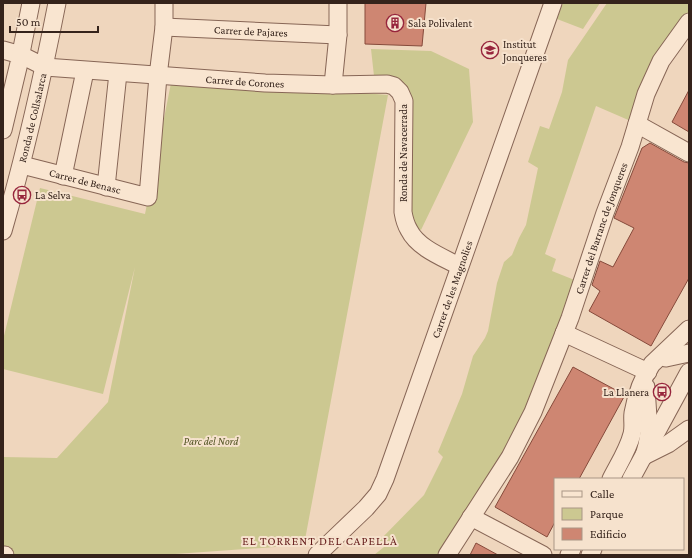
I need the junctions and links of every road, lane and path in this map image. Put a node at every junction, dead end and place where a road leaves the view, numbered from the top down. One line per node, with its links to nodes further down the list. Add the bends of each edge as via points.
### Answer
1 (31, 3): 10 (street)
2 (57, 3): 11 (street, Ronda de Collsalarca)
3 (164, 3): 7 (street)
4 (338, 3): 8 (street)
5 (554, 3): 23 (street, Carrer de les Magnolies)
6 (689, 22): 16 (street, Carrer del Barranc de Jonqueres, via 661,61 646,94)
7 (164, 27): 8 (street, Carrer de Pajares); 14 (street)
8 (338, 35): 15 (street)
9 (3, 50): 10 (street)
10 (21, 55): 11 (street); 17 (street)
11 (45, 68): 12 (street, Carrer de Corones); 19 (street, Ronda de Collsalarca)
12 (85, 71): 13 (street, Carrer de Corones); 20 (street)
13 (118, 73): 14 (street, Carrer de Corones); 21 (street)
14 (158, 76): 15 (street, Carrer de Corones); 21 (street, Carrer de Benasc, via 148,198)
15 (333, 85): 23 (street, Ronda de Navacerrada, via 387,84 400,92 404,101 403,212 406,224 416,240)
16 (637, 124): 18 (street); 25 (street, Carrer del Barranc de Jonqueres)
17 (3, 130)
18 (689, 153)
19 (22, 165): 20 (street, Carrer de Benasc); 22 (street, Ronda de Collsalarca)
20 (63, 176): 21 (street, Carrer de Benasc)
21 (106, 187)
22 (3, 231)
23 (459, 266): 36 (street, Carrer de les Magnolies, via 378,494)
24 (689, 329): 29 (street, via 652,364)
25 (564, 333): 29 (street); 35 (street, Carrer del Barranc de Jonqueres, via 533,412 510,457)
26 (689, 347): 28 (street)
27 (689, 353): 28 (street)
28 (666, 358): 29 (street, via 654,364)
29 (648, 372): 32 (street, via 646,388 649,433); 33 (street, via 634,412 632,434)
30 (689, 372): 32 (street)
31 (689, 429): 32 (street, via 668,444)
32 (644, 456): 34 (street)
33 (612, 478)
34 (632, 478)
35 (471, 517): 37 (street, Carrer del Barranc de Jonqueres); 38 (street)
36 (317, 555)
37 (448, 555)
38 (543, 555)

